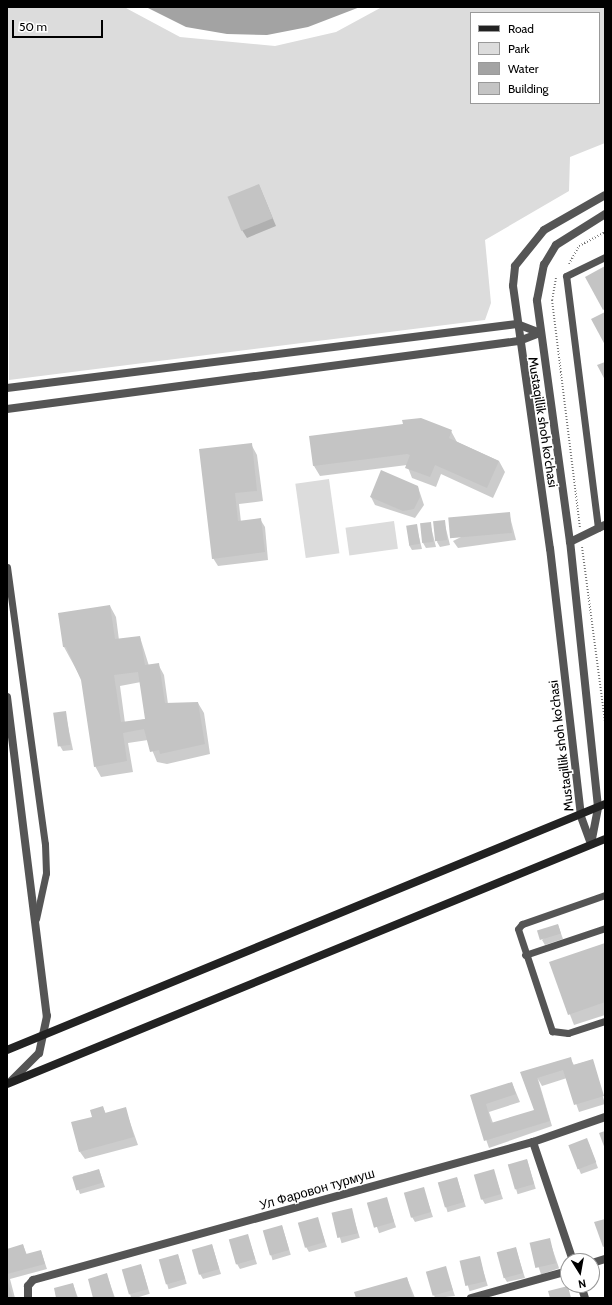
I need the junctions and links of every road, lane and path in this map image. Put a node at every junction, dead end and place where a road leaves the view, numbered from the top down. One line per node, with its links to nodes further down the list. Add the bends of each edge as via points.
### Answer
1 (605, 195): 7 (street, Mustaqillik shoh ko'chasi, via 544,230 525,250 515,266 513,286)
2 (605, 214): 8 (street, Mustaqillik shoh ko'chasi, via 556,245 544,264 537,300)
3 (605, 232): 5 (path, via 579,246)
4 (605, 257): 12 (lane, via 566,276)
5 (566, 268)
6 (561, 274): 13 (path, via 555,279 552,300)
7 (517, 324): 8 (street); 9 (street, Mustaqillik shoh ko'chasi); 10 (street)
8 (540, 332): 9 (street); 14 (street, Mustaqillik shoh ko'chasi)
9 (519, 341): 11 (street); 19 (street, Mustaqillik shoh ko'chasi, via 550,549)
10 (7, 388)
11 (7, 409)
12 (602, 526): 13 (street)
13 (581, 537): 14 (street); 17 (path)
14 (570, 542): 18 (street, Mustaqillik shoh ko'chasi)
15 (7, 567): 23 (lane, via 45,844 46,873)
16 (7, 698): 23 (street)
17 (605, 722)
18 (601, 806): 19 (street); 21 (street, Mustaqillik shoh ko'chasi)
19 (581, 816): 21 (street, Mustaqillik shoh ko'chasi); 27 (street)
20 (605, 839): 21 (street)
21 (591, 844): 29 (street)
22 (605, 895): 25 (lane, via 522,924 518,935)
23 (35, 923): 27 (street, via 47,1016)
24 (605, 928): 25 (lane)
25 (525, 956): 26 (lane, via 552,1031 568,1033)
26 (605, 1021)
27 (46, 1034): 28 (street); 29 (street, via 39,1053)
28 (7, 1050)
29 (9, 1083)
30 (605, 1117): 31 (street, Ул Фаровон турмуш)
31 (533, 1142): 32 (street); 34 (street, Ул Фаровон турмуш, via 34,1280 28,1286)
32 (570, 1253)
33 (560, 1273): 35 (street)
34 (28, 1298)
35 (471, 1298)

